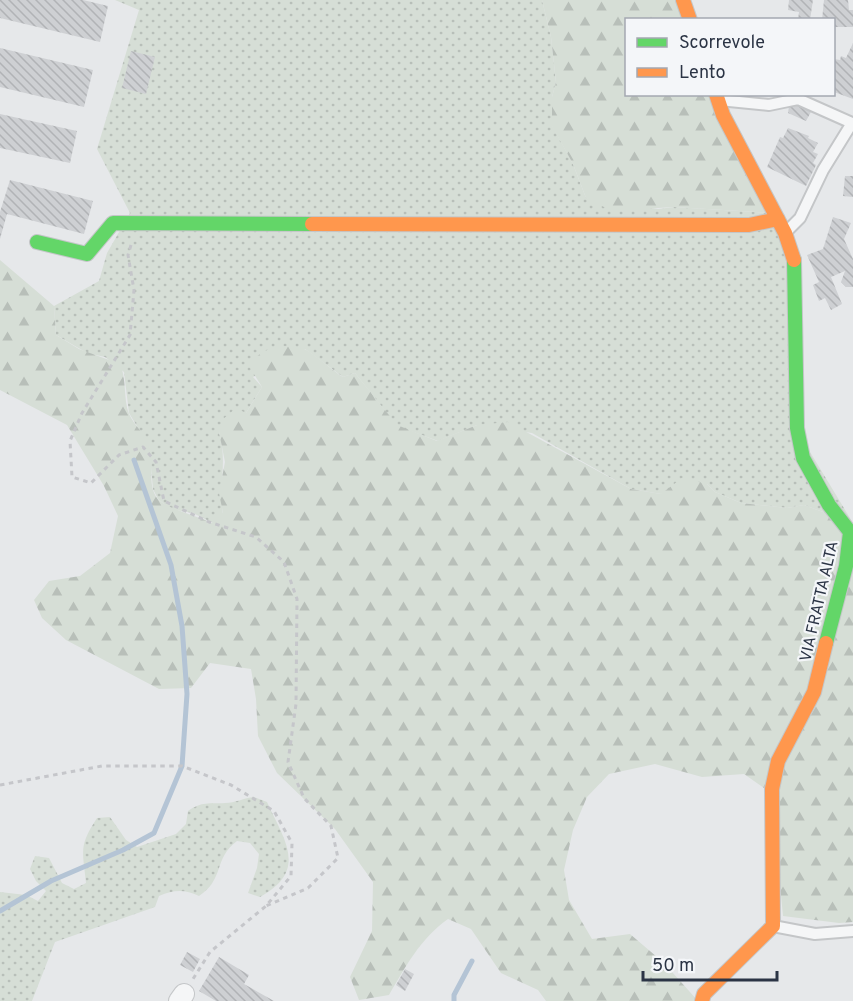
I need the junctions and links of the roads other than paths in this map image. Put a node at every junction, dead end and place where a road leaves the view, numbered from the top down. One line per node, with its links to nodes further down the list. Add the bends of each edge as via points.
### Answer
1 (683, 0): 2 (street)
2 (689, 18)
3 (717, 97): 4 (street, VIA FRATTA ALTA); 5 (lane, via 769,105 798,99 852,123 800,218)
4 (778, 219): 5 (street, VIA FRATTA ALTA); 6 (street, via 748,225 113,223 87,254)
5 (784, 233): 7 (street, VIA FRATTA ALTA, via 796,266 796,428 802,458 850,532 846,566 814,692 778,760 772,789)
6 (37, 242)
7 (773, 926): 8 (lane, via 815,934); 9 (street, via 704,994)
8 (853, 931)
9 (702, 1001)

